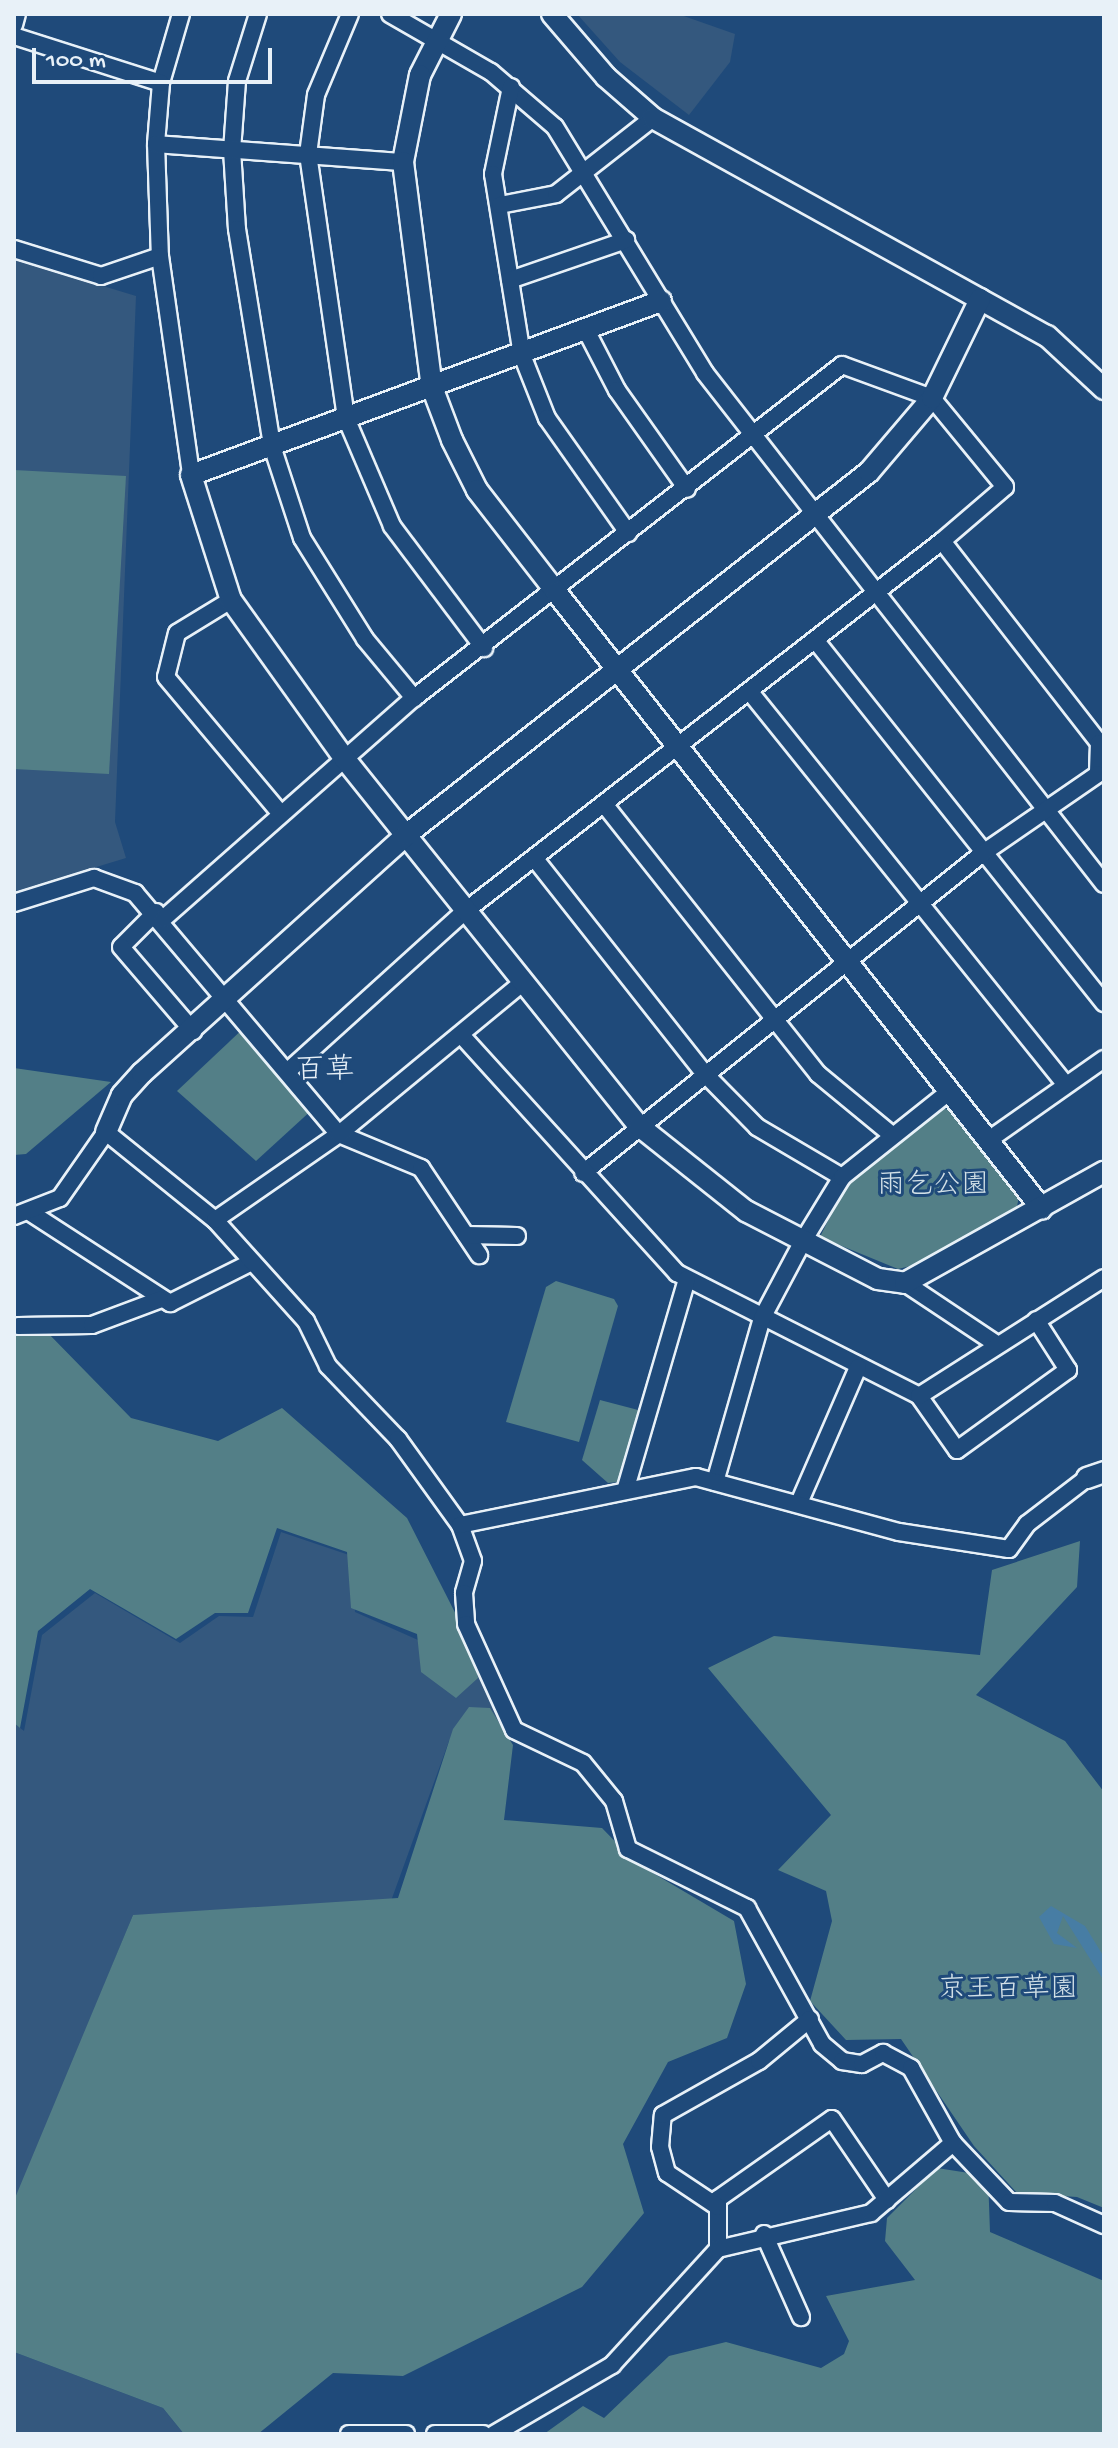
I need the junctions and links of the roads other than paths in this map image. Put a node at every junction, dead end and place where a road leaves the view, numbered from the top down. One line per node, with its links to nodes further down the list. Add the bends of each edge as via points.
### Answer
1 (17, 14): 8 (street)
2 (181, 14): 11 (street)
3 (258, 14): 15 (street, via 237,81)
4 (350, 14): 16 (street, via 316,95)
5 (390, 14): 10 (street)
6 (451, 14): 10 (street)
7 (552, 14): 13 (street, via 606,77)
8 (14, 25)
9 (14, 36): 11 (street)
10 (437, 40): 12 (street); 17 (street, via 407,122)
11 (161, 83): 14 (street)
12 (511, 87): 18 (street); 19 (street, via 497,133)
13 (653, 118): 18 (street); 24 (street)
14 (156, 144): 15 (street); 22 (street)
15 (232, 150): 16 (street); 33 (street, via 237,229)
16 (308, 154): 17 (street); 31 (street)
17 (403, 162): 28 (street)
18 (588, 172): 19 (street, via 556,194); 20 (street)
19 (500, 205): 23 (street)
20 (626, 240): 23 (street); 25 (street)
21 (14, 249): 22 (street, via 101,276)
22 (160, 256): 34 (street)
23 (510, 280): 27 (street)
24 (980, 299): 29 (street, via 1047,336); 30 (street)
25 (661, 301): 26 (street); 32 (street)
26 (586, 330): 27 (street); 35 (street, via 617,390)
27 (522, 355): 28 (street); 37 (street, via 547,418)
28 (432, 387): 31 (street); 39 (street, via 477,490)
29 (1104, 389)
30 (932, 398): 32 (street, via 842,365); 36 (street, via 869,472); 38 (street, via 1005,487)
31 (346, 418): 33 (street); 43 (street, via 392,526)
32 (753, 437): 35 (street); 36 (street)
33 (272, 446): 34 (street); 46 (street, via 321,571)
34 (191, 475): 41 (street)
35 (687, 489): 37 (street)
36 (815, 515): 40 (street); 44 (street)
37 (628, 533): 39 (street)
38 (942, 541): 40 (street); 50 (street, via 1099,743 1098,774)
39 (556, 592): 43 (street); 44 (street)
40 (873, 593): 42 (street); 50 (street)
41 (231, 600): 48 (street); 51 (street, via 177,633 166,677)
42 (816, 641): 45 (street); 53 (street)
43 (484, 648): 46 (street)
44 (617, 669): 47 (street); 52 (street)
45 (750, 692): 47 (street); 56 (street)
46 (414, 698): 48 (street)
47 (676, 748): 49 (street); 60 (street)
48 (344, 758): 51 (street); 52 (street)
49 (604, 804): 54 (street); 64 (street)
50 (1046, 811): 53 (street); 55 (street)
51 (281, 814): 59 (street)
52 (406, 835): 58 (street); 62 (street)
53 (983, 853): 56 (street); 63 (street)
54 (535, 859): 58 (street); 69 (street)
55 (1104, 884)
56 (921, 902): 60 (street); 70 (street)
57 (14, 903): 59 (street, via 94,878 116,882)
58 (464, 912): 61 (street); 68 (street)
59 (159, 915): 62 (street); 65 (street, via 121,947)
60 (846, 961): 64 (street); 71 (street)
61 (521, 984): 66 (street); 72 (street)
62 (229, 997): 65 (street); 68 (street)
63 (1104, 1003)
64 (772, 1020): 69 (street); 75 (street, via 848,1103)
65 (193, 1031): 73 (street, via 122,1095)
66 (463, 1037): 74 (street); 78 (street)
67 (1104, 1059): 70 (street)
68 (288, 1071): 74 (street)
69 (704, 1073): 72 (street); 79 (street, via 757,1127)
70 (1066, 1085): 76 (street)
71 (950, 1091): 75 (street); 76 (street)
72 (639, 1126): 78 (street); 85 (street, via 723,1195)
73 (106, 1132): 81 (street, via 60,1198); 82 (street)
74 (339, 1134): 82 (street); 83 (street, via 421,1168)
75 (892, 1135): 79 (street)
76 (990, 1139): 80 (street)
77 (1104, 1172): 80 (street)
78 (583, 1173): 89 (street, via 651,1251)
79 (842, 1177): 85 (street)
80 (1042, 1209): 90 (street)
81 (22, 1214): 91 (street)
82 (215, 1220): 87 (street)
83 (466, 1235): 84 (street); 86 (street)
84 (517, 1236)
85 (803, 1241): 90 (street, via 878,1279); 92 (street)
86 (479, 1255)
87 (250, 1263): 91 (street, via 170,1303); 102 (street, via 306,1321 328,1366 398,1439)
88 (1104, 1278): 93 (street)
89 (687, 1279): 92 (street); 100 (street)
90 (905, 1283): 95 (street)
91 (159, 1300): 94 (street, via 92,1325)
92 (762, 1318): 96 (street); 99 (street)
93 (1036, 1320): 95 (street); 97 (street, via 1068,1370 957,1450)
94 (18, 1326)
95 (995, 1343): 97 (street)
96 (858, 1367): 97 (street); 101 (street)
97 (919, 1396)
98 (1096, 1475): 101 (street, via 1027,1524 1009,1549 899,1532)
99 (715, 1482): 100 (street, via 696,1477); 101 (street)
100 (625, 1491): 102 (street)
101 (799, 1503)
102 (460, 1525): 103 (street, via 473,1561 464,1593 466,1624 514,1730 583,1763 614,1801 628,1849 747,1908)
103 (810, 2019): 104 (street, via 822,2044 842,2061 862,2064 883,2053 911,2068); 106 (street, via 759,2061 663,2115 660,2147 667,2173)
104 (953, 2143): 105 (street); 107 (street, via 1009,2202 1055,2203)
105 (887, 2200): 106 (street, via 832,2119 718,2199); 108 (street, via 871,2213)
106 (718, 2207): 109 (street)
107 (1104, 2225)
108 (764, 2234): 109 (street); 110 (street)
109 (718, 2249): 115 (street, via 612,2365)
110 (801, 2317)
111 (349, 2434): 112 (street)
112 (406, 2434)
113 (435, 2434): 114 (street)
114 (483, 2434)
115 (494, 2434)

